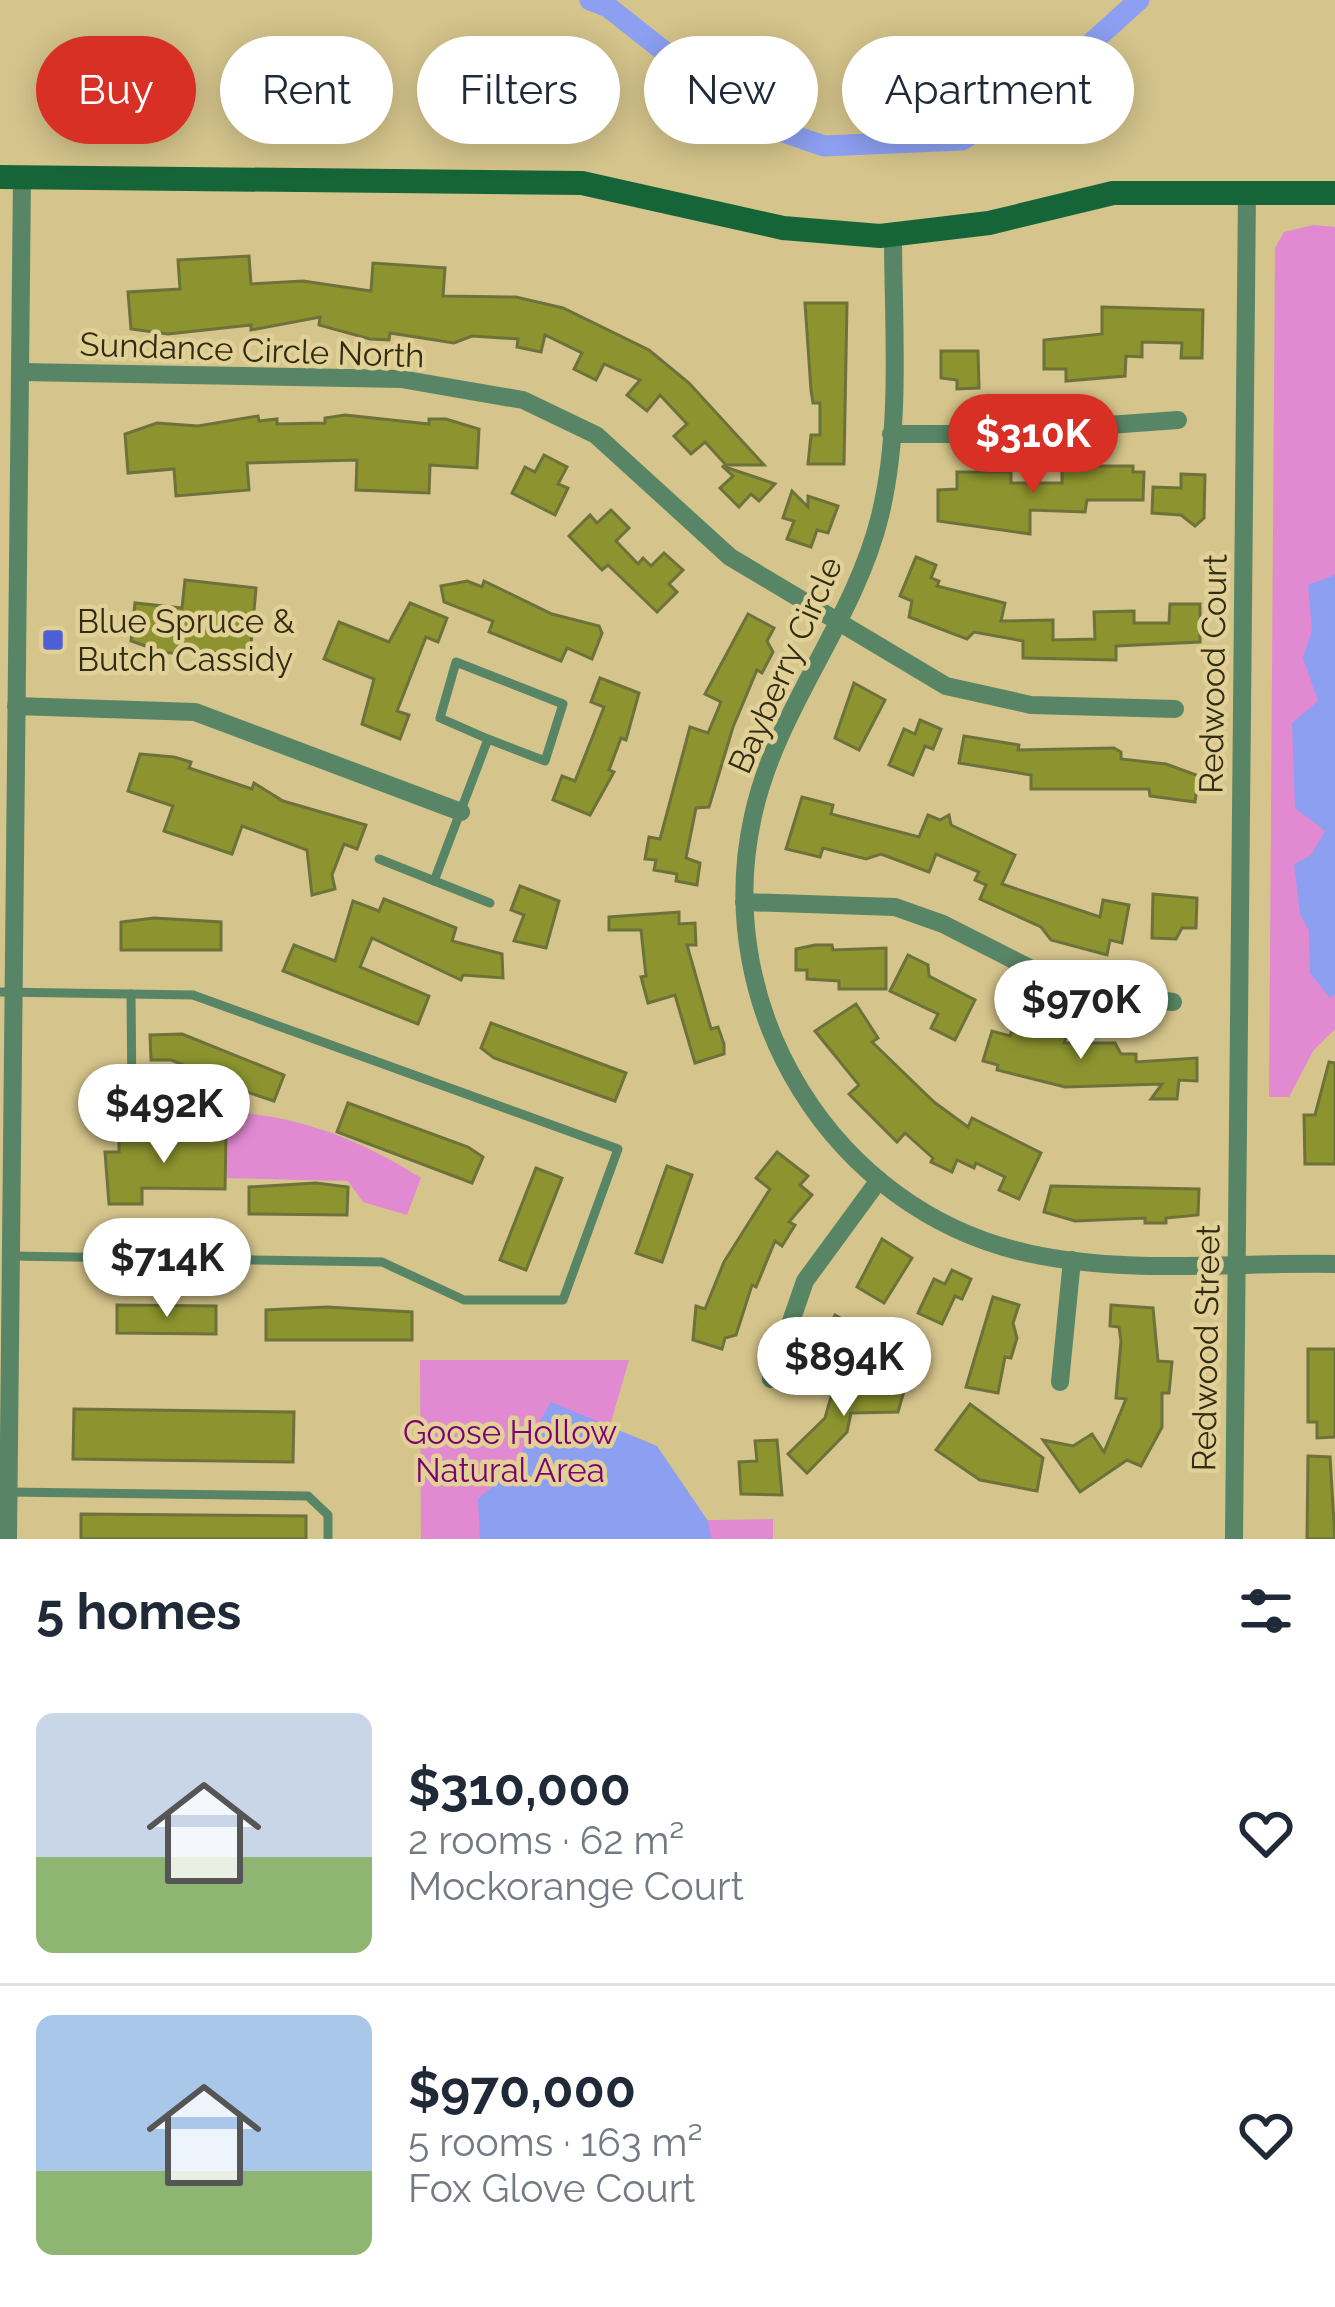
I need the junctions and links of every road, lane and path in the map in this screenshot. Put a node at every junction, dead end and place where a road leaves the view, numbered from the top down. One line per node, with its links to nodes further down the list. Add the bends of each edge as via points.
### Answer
1 (11, 177): 4 (main road, via 582,183 783,228); 5 (street)
2 (1247, 190): 3 (main road); 4 (main road, via 1113,193 989,223); 21 (street, Redwood Court)
3 (1335, 193)
4 (893, 235): 7 (street, Bayberry Circle)
5 (20, 372): 8 (street, Sundance Circle North, via 401,380 523,400 596,436 718,548); 9 (street)
6 (1178, 420): 7 (street)
7 (891, 434): 8 (street, Bayberry Circle, via 879,522)
8 (838, 622): 10 (street, Sundance Circle North, via 973,696); 15 (street, Bayberry Circle, via 765,772)
9 (16, 706): 12 (street, via 195,712); 17 (street)
10 (1174, 709)
11 (488, 739): 11 (lane, via 440,718 456,662 563,704 545,761); 12 (lane)
12 (461, 812): 14 (lane)
13 (379, 859): 14 (lane)
14 (434, 881): 16 (lane)
15 (744, 902): 19 (street, via 895,907 1065,986); 22 (street, Bayberry Circle, via 749,961 780,1056 829,1132)
16 (490, 903)
17 (7, 992): 18 (lane); 23 (street)
18 (131, 994): 20 (lane); 24 (lane, via 193,994 618,1149 563,1300 464,1300 382,1262)
19 (1173, 1002)
20 (132, 1101)
21 (1238, 1157): 26 (street, Redwood Street)
22 (879, 1180): 25 (street, Bayberry Circle, via 944,1224); 28 (street, via 805,1281)
23 (6, 1204): 24 (street)
24 (11, 1256): 30 (street)
25 (1072, 1260): 26 (street, Bayberry Circle); 29 (street)
26 (1237, 1262): 27 (street, Bayberry Circle); 34 (street, Redwood Street)
27 (1335, 1264)
28 (771, 1379)
29 (1060, 1382)
30 (4, 1383): 31 (street)
31 (8, 1492): 32 (street); 33 (lane, via 308,1496 328,1515)
32 (8, 1539)
33 (328, 1539)
34 (1234, 1539)

